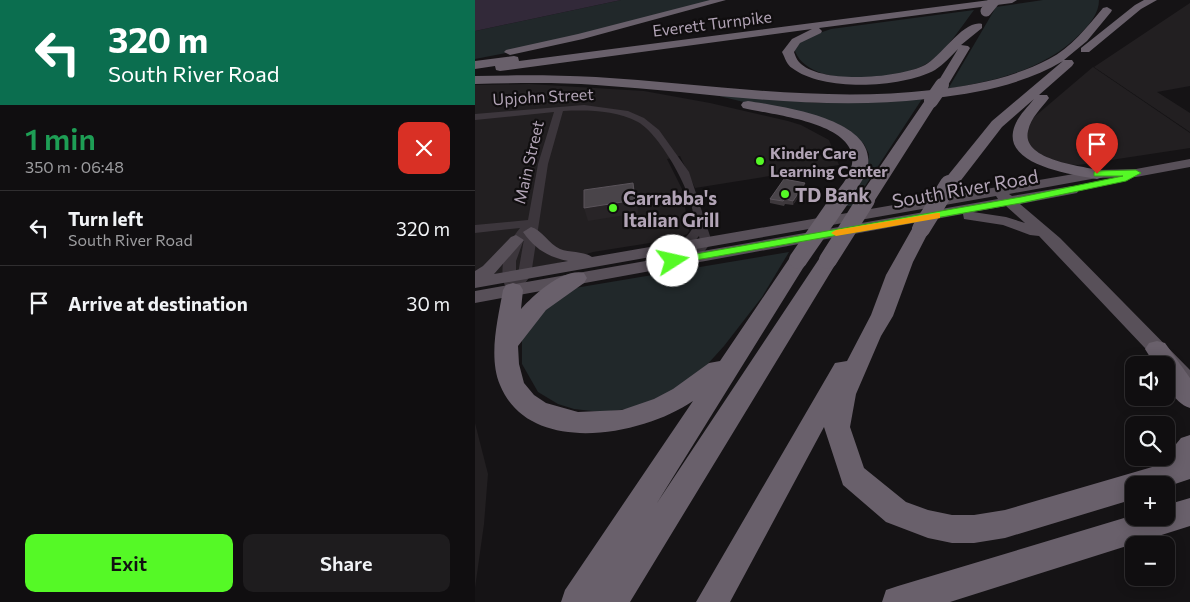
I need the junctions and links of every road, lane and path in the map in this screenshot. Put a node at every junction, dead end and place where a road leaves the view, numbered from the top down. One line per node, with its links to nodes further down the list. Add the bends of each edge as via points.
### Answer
1 (721, 0): 11 (highway, via 579,37)
2 (929, 0): 7 (highway)
3 (978, 0): 12 (highway, Everett Turnpike)
4 (995, 0): 9 (highway, bridge)
5 (1013, 0): 7 (highway, Everett Turnpike)
6 (1152, 0): 10 (highway, via 1138,7)
7 (947, 4): 9 (highway, via 818,31 796,41 788,55 802,69 827,77 860,81 894,79 931,67 969,30); 13 (highway, Everett Turnpike)
8 (1108, 5): 10 (highway, via 1105,21); 15 (highway, via 1082,40 1054,62 1013,78 949,92 898,98 836,99)
9 (978, 26): 47 (highway, bridge)
10 (1077, 56): 20 (highway, via 1071,69 1029,112 1020,129 1019,139 1025,148 1048,164); 23 (highway, bridge, via 997,124 949,184)
11 (475, 59)
12 (475, 65)
13 (475, 70)
14 (475, 80): 15 (highway, via 587,79)
15 (657, 87): 38 (highway, bridge, via 802,116 839,129 856,146 860,161 856,174)
16 (559, 110): 17 (street, Upjohn Street); 22 (street, Upjohn Street, via 609,110 641,120 656,132 681,166 692,190); 25 (street, Main Street)
17 (475, 117)
18 (1190, 163): 19 (main road, South River Road)
19 (1136, 173): 20 (main road, South River Road); 21 (main road, South River Road, via 1123,179)
20 (1097, 174): 21 (main road, South River Road)
21 (1009, 196): 23 (main road, South River Road); 26 (main road); 27 (main road, South River Road)
22 (700, 222): 27 (street, Upjohn Street); 28 (street)
23 (930, 222): 26 (main road, via 980,217 1007,221); 28 (main road, South River Road); 30 (highway)
24 (475, 229): 25 (street)
25 (526, 231): 29 (main road, via 557,255); 31 (main road, via 489,270); 33 (street, Main Street)
26 (1053, 241): 37 (main road)
27 (705, 242): 28 (main road, South River Road)
28 (689, 252): 29 (main road, South River Road); 32 (main road, South River Road)
29 (605, 260): 33 (main road, South River Road)
30 (903, 262): 44 (highway, via 882,316 844,394 837,427 853,476 897,512 928,524 974,529 1005,524); 48 (highway)
31 (475, 278)
32 (577, 278): 33 (main road, South River Road); 36 (highway, via 540,301)
33 (515, 281): 34 (main road, South River Road); 35 (main road, South River Road); 36 (highway)
34 (475, 283)
35 (475, 297)
36 (508, 344): 38 (highway, via 507,370 512,386 527,404 547,416 586,423 620,422 655,411 698,386)
37 (1157, 349): 39 (main road); 40 (highway)
38 (736, 353): 46 (highway)
39 (1190, 383)
40 (1190, 398)
41 (1190, 446): 42 (highway)
42 (1178, 472): 43 (highway)
43 (1165, 476)
44 (1125, 488)
45 (1190, 512): 49 (highway)
46 (577, 602)
47 (611, 602)
48 (712, 602)
49 (898, 602)

